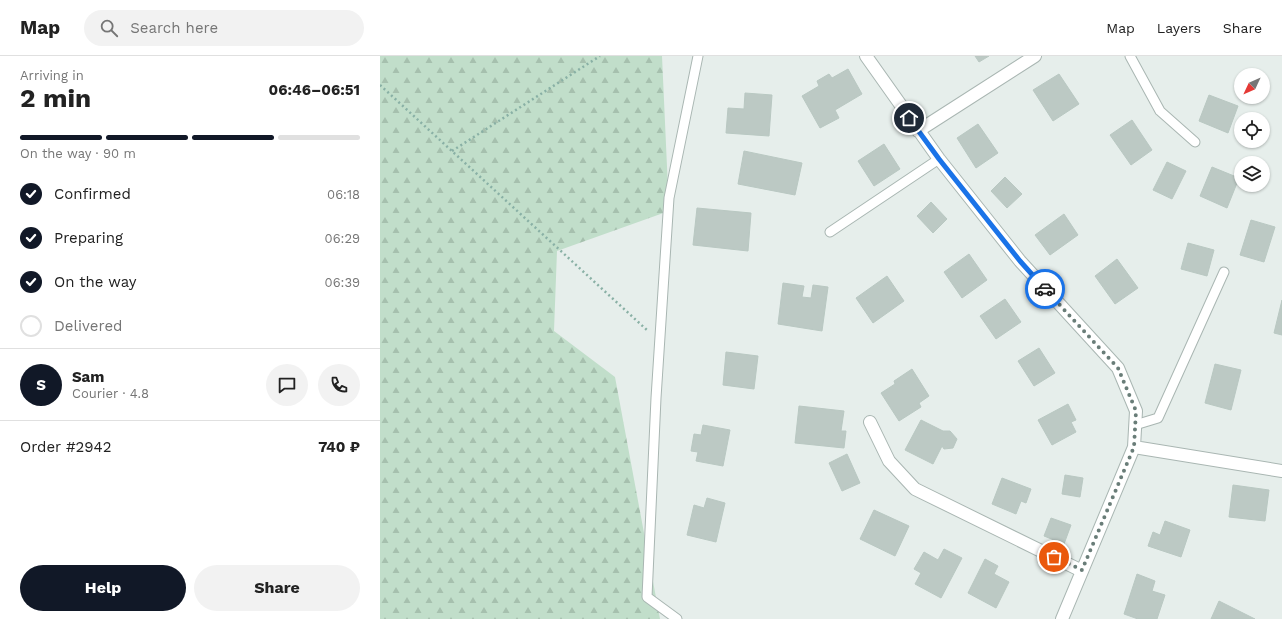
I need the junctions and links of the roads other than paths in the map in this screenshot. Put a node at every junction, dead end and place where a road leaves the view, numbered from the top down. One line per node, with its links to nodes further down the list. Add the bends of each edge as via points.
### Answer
1 (698, 56): 15 (lane, via 669,198 647,597)
2 (866, 56): 5 (street)
3 (1035, 56): 5 (street)
4 (1130, 56): 6 (lane, via 1160,111)
5 (918, 131): 7 (street)
6 (1195, 142)
7 (939, 159): 8 (lane); 11 (street, via 1020,261 1118,368 1136,411)
8 (830, 232)
9 (1224, 272): 11 (lane, via 1158,418)
10 (870, 422): 14 (street, via 888,461 915,489)
11 (1135, 424): 12 (street)
12 (1134, 447): 13 (street); 14 (street)
13 (1282, 470)
14 (1082, 570): 16 (street)
15 (677, 619)
16 (1062, 619)

